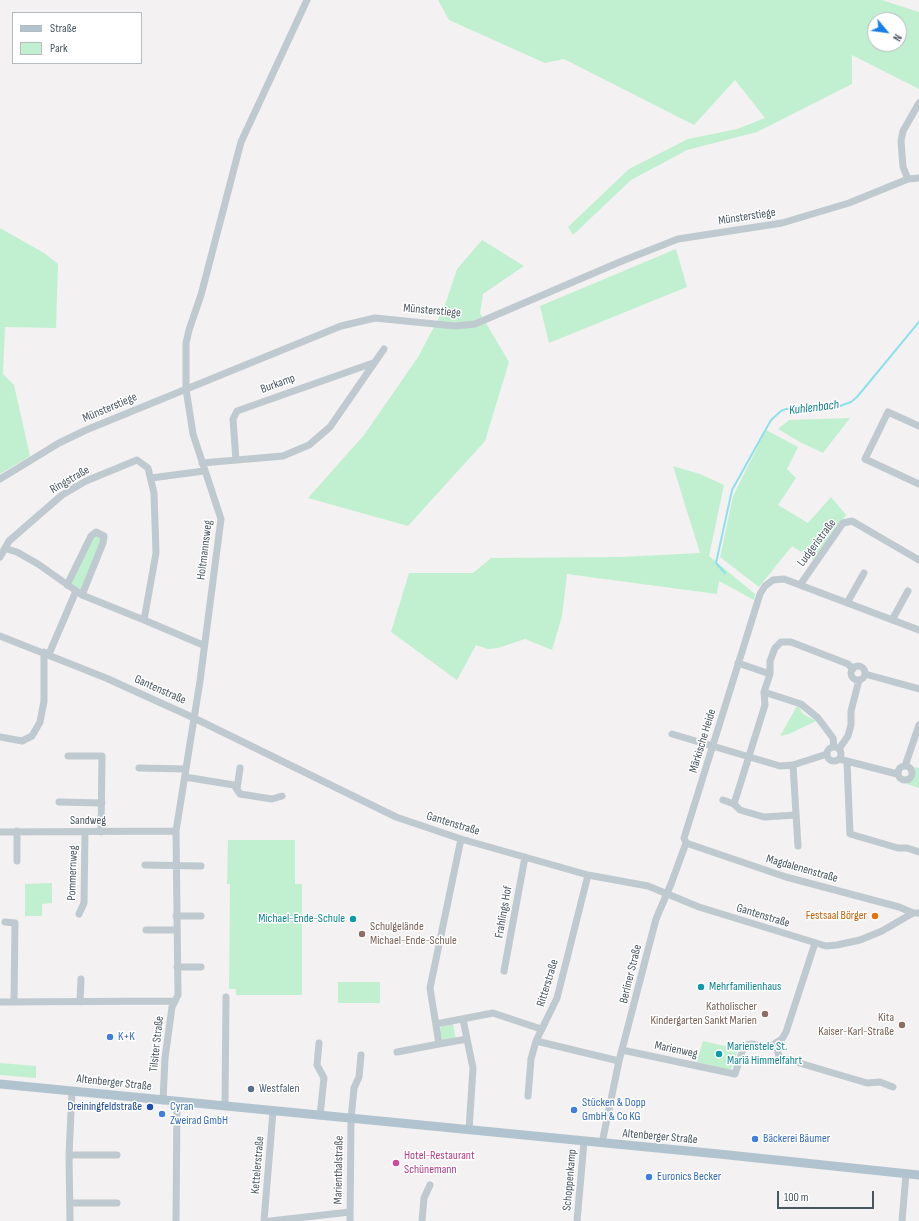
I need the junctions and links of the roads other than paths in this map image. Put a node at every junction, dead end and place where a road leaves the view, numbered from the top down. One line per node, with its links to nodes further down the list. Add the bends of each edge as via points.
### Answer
1 (307, 0): 7 (street, Holtmannsweg, via 241,142 201,295 188,330 185,356)
2 (919, 103): 4 (street, via 910,117 901,141 903,167)
3 (919, 178): 4 (street, Münsterstiege)
4 (908, 179): 7 (street, Münsterstiege, via 849,202 782,223 678,239 475,324 455,326 390,319 361,320)
5 (384, 348): 6 (street)
6 (373, 363): 9 (street, via 330,426 309,445 283,456); 9 (street, Burkamp, via 237,411 233,419)
7 (186, 389): 10 (street, Holtmannsweg, via 193,434); 13 (street, Münsterstiege, via 59,443)
8 (919, 426): 14 (street, via 888,412 865,459)
9 (236, 460): 10 (street)
10 (202, 463): 11 (street, Holtmannsweg)
11 (204, 471): 12 (street); 29 (street, Holtmannsweg, via 221,519)
12 (151, 478): 15 (street, Ringstraße, via 148,468 137,460 86,481 62,495 9,541); 25 (street, Ringstraße, via 156,553)
13 (0, 479)
14 (919, 484)
15 (6, 548): 16 (street, Ringstraße); 19 (street, via 38,564)
16 (0, 557)
17 (919, 560): 20 (street, Ludgeristraße, via 852,522 843,523)
18 (864, 572): 24 (street)
19 (67, 585): 22 (street); 22 (street, via 91,536 96,532 104,536)
20 (800, 585): 23 (street, Ludgeristraße, via 778,578 765,586); 24 (street, Ludgeristraße)
21 (908, 591): 26 (street)
22 (79, 593): 25 (street); 30 (street)
23 (760, 594): 31 (street, Märkische Heide)
24 (847, 603): 26 (street, Ludgeristraße)
25 (144, 620): 29 (street)
26 (892, 620): 27 (street, Ludgeristraße)
27 (919, 630)
28 (0, 636): 30 (street, Gantenstraße)
29 (203, 645): 38 (street, Holtmannsweg)
30 (47, 654): 38 (street, Gantenstraße); 41 (street, via 44,702 40,722 32,736 22,741)
31 (738, 663): 33 (street); 42 (street, Märkische Heide)
32 (853, 668): 33 (street, via 791,642 781,642 774,648); 34 (street, via 863,668); 35 (street, via 851,674)
33 (770, 674): 37 (street)
34 (865, 674): 35 (street, via 864,678); 36 (street)
35 (859, 680): 43 (street, via 850,711 851,725 848,736)
36 (919, 689)
37 (764, 692): 43 (street, via 801,704 818,718 834,738); 46 (street, via 765,705)
38 (194, 718): 52 (street, Tilsiter Straße); 68 (street, Gantenstraße, via 396,818)
39 (919, 725): 50 (street)
40 (672, 734): 42 (street)
41 (0, 736)
42 (713, 747): 46 (street); 69 (street, Märkische Heide, via 684,838)
43 (836, 748): 44 (street, via 829,749); 47 (street, via 841,754)
44 (827, 754): 47 (street, via 829,759); 49 (street)
45 (68, 756): 60 (street, via 102,756)
46 (749, 757): 49 (street, via 780,766); 61 (street)
47 (839, 759): 48 (street)
48 (848, 762): 54 (street); 71 (street, via 850,834)
49 (793, 765): 62 (street)
50 (906, 766): 54 (street, via 899,768); 54 (street, via 912,772 910,777 905,780)
51 (139, 768): 52 (street)
52 (186, 768): 55 (street, Tilsiter Straße)
53 (240, 768): 56 (street)
54 (897, 774)
55 (185, 777): 56 (street, via 234,785); 64 (street, Tilsiter Straße)
56 (237, 789): 57 (street, via 240,794 272,799)
57 (282, 796)
58 (723, 800): 61 (street)
59 (59, 802): 60 (street)
60 (102, 803): 67 (street)
61 (734, 804): 62 (street, via 740,810 764,817)
62 (796, 815): 70 (street)
63 (17, 831): 65 (street, Sandweg); 66 (street, Sandweg); 73 (street)
64 (176, 831): 67 (street, Sandweg); 75 (street, Tilsiter Straße)
65 (0, 832)
66 (85, 832): 67 (street, Sandweg); 80 (street, Pommernweg, via 84,903)
67 (101, 832)
68 (461, 839): 72 (street, Gantenstraße); 97 (street, via 431,980 430,995)
69 (686, 843): 78 (street, Märkische Heide, via 672,884); 79 (street, Magdalenenstraße, via 786,877 899,906)
70 (798, 846)
71 (919, 852)
72 (525, 857): 77 (street, Gantenstraße); 89 (street, Frahlings Hof)
73 (17, 861)
74 (145, 865): 75 (street)
75 (176, 865): 76 (street); 81 (street, Tilsiter Straße)
76 (201, 866)
77 (588, 875): 78 (street, Gantenstraße, via 648,886); 98 (street, Ritterstraße, via 556,998)
78 (666, 893): 86 (street, Gantenstraße, via 699,907); 104 (street, Berliner Straße, via 656,919)
79 (916, 913): 86 (street, Gantenstraße, via 860,940 837,945)
80 (79, 914)
81 (176, 916): 82 (street); 85 (street, Tilsiter Straße)
82 (202, 916)
83 (5, 922): 94 (street, via 15,923)
84 (146, 930): 85 (street)
85 (176, 930): 87 (street, Tilsiter Straße)
86 (814, 944): 101 (street, via 786,1032)
87 (177, 967): 88 (street); 92 (street, Tilsiter Straße, via 178,995)
88 (201, 967)
89 (504, 971)
90 (81, 979): 95 (street)
91 (226, 997): 114 (street)
92 (175, 1001): 95 (street); 112 (street, Tilsiter Straße, via 165,1058)
93 (0, 1002): 94 (street)
94 (14, 1002): 95 (street)
95 (80, 1002)
96 (463, 1019): 97 (street); 98 (street, via 493,1013); 99 (street)
97 (436, 1024): 103 (street)
98 (541, 1029): 100 (street, Ritterstraße)
99 (467, 1039): 103 (street); 118 (street, via 473,1068)
100 (536, 1041): 107 (street); 111 (street, Ritterstraße, via 531,1059)
101 (776, 1043): 104 (street, Marienweg, via 768,1048 746,1045 742,1049 735,1074); 109 (street, via 779,1058 866,1083 880,1082)
102 (319, 1044): 116 (street, via 317,1065 324,1078)
103 (439, 1044): 105 (street)
104 (622, 1050): 107 (street, Berliner Straße)
105 (397, 1052)
106 (361, 1055): 117 (street)
107 (619, 1061): 120 (street, Berliner Straße)
108 (0, 1084): 110 (main road, Altenberger Straße)
109 (893, 1087)
110 (72, 1091): 112 (main road, Altenberger Straße); 122 (street)
111 (528, 1096)
112 (163, 1101): 113 (main road, Altenberger Straße)
113 (177, 1102): 114 (main road, Altenberger Straße); 130 (street)
114 (225, 1106): 115 (main road, Altenberger Straße)
115 (273, 1111): 116 (main road, Altenberger Straße); 131 (street, Kettelerstraße)
116 (320, 1116): 117 (main road, Altenberger Straße)
117 (351, 1119): 118 (main road, Altenberger Straße); 128 (street, Marienthalstraße)
118 (469, 1130): 119 (main road, Altenberger Straße)
119 (584, 1142): 120 (main road, Altenberger Straße); 135 (street, Schoppenkamp)
120 (602, 1143): 123 (main road, Altenberger Straße)
121 (117, 1154): 122 (street)
122 (69, 1155): 126 (street)
123 (906, 1174): 124 (main road, Altenberger Straße); 136 (street)
124 (919, 1175)
125 (430, 1185): 134 (street, via 424,1198)
126 (70, 1203): 127 (street); 129 (street)
127 (117, 1203)
128 (350, 1212): 132 (street); 133 (street, Marienthalstraße)
129 (70, 1221)
130 (176, 1221)
131 (264, 1221)
132 (270, 1221)
133 (350, 1221)
134 (422, 1221)
135 (577, 1221)
136 (902, 1221)

